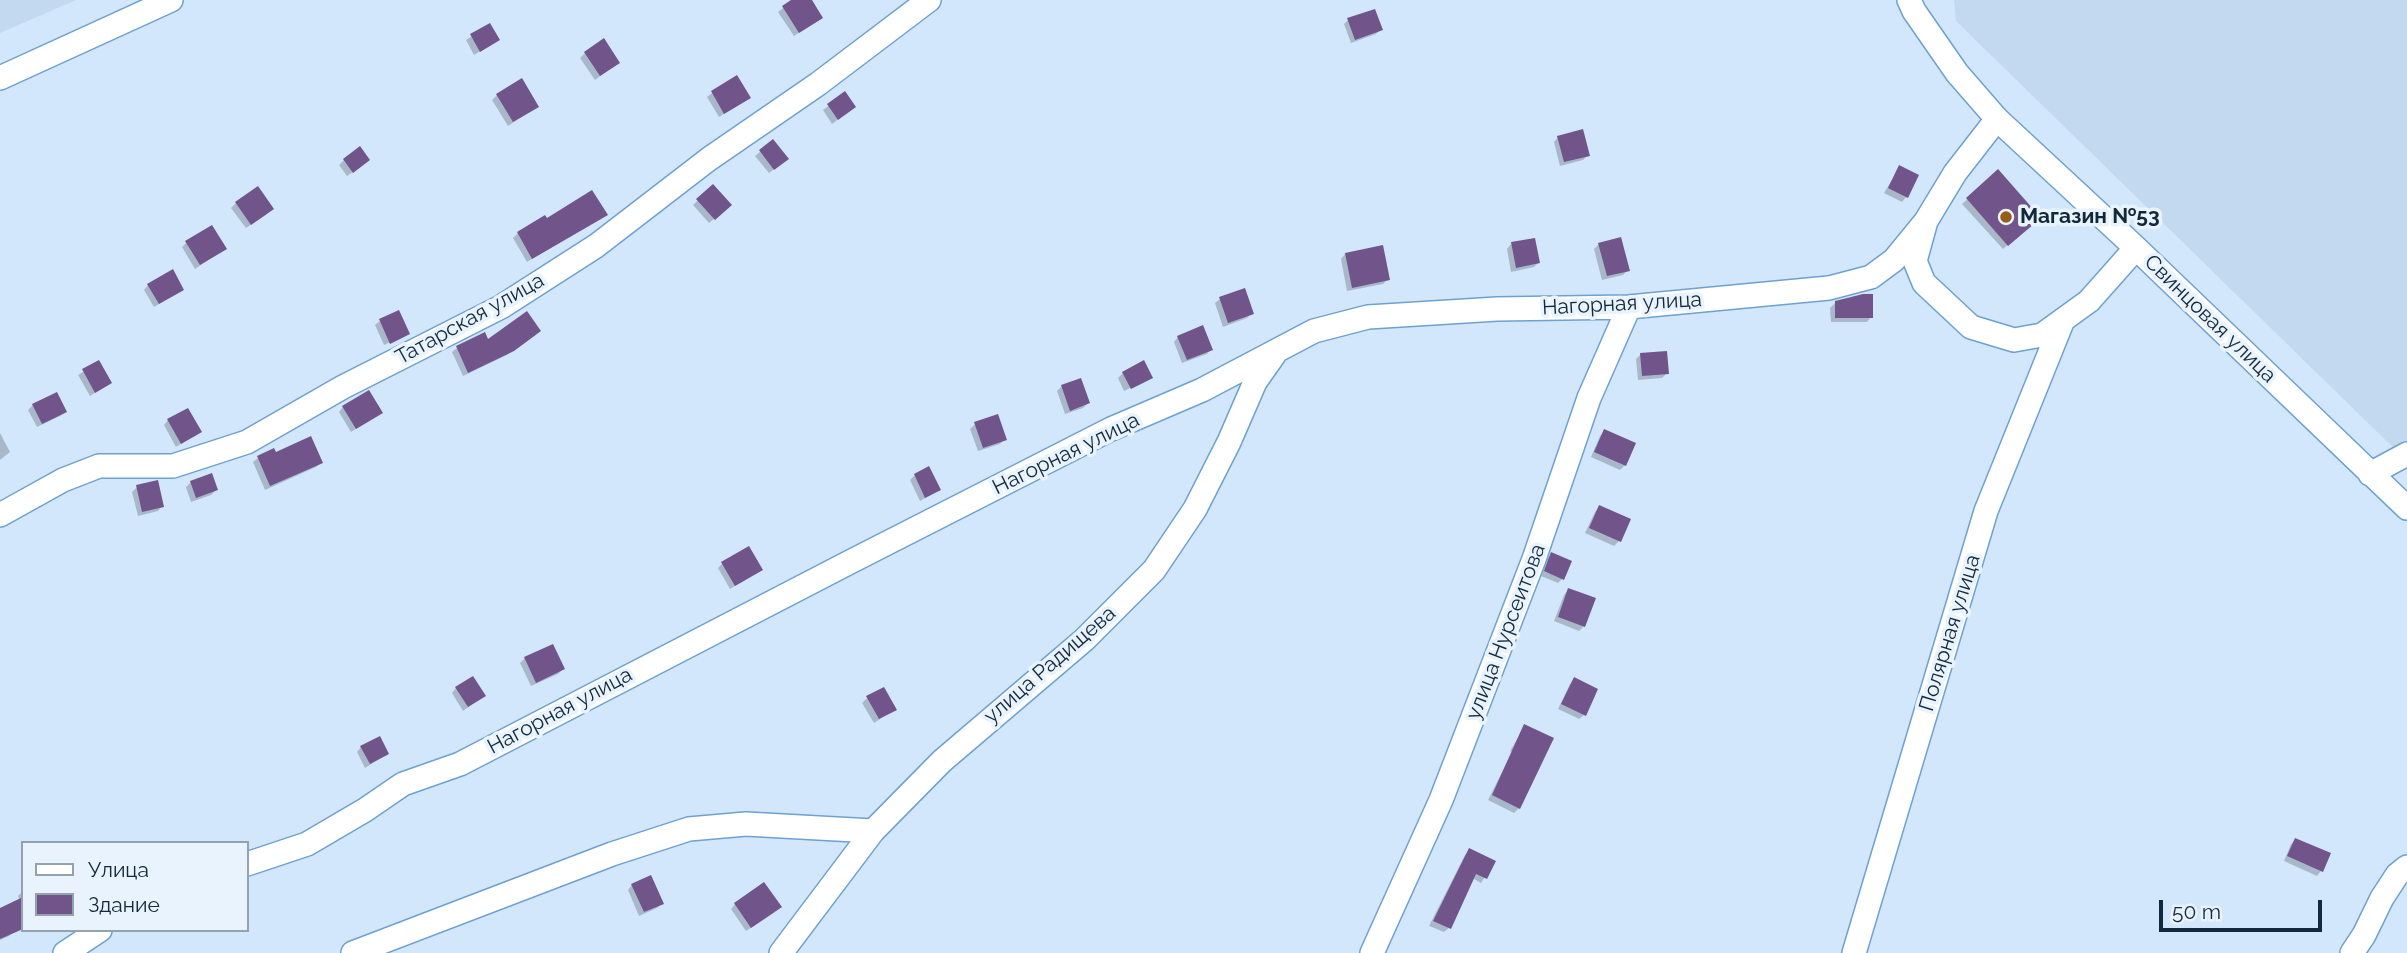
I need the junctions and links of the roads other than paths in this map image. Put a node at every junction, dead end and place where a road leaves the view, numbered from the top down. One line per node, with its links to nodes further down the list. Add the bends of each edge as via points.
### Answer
1 (170, 0): 4 (street)
2 (929, 0): 14 (street, Татарская улица, via 596,246 501,307 343,387 247,442 173,466 99,466)
3 (1909, 0): 5 (street, Свинцовая улица, via 1957,73)
4 (0, 78)
5 (1997, 119): 6 (street, via 1955,173); 7 (street, Свинцовая улица)
6 (1926, 221): 8 (street, Нагорная улица, via 1894,260 1871,277 1829,288); 9 (street, via 1915,261 1924,283 1971,327 2014,340 2042,335)
7 (2136, 248): 9 (street, via 2089,301); 12 (street, Свинцовая улица)
8 (1629, 307): 10 (street, Нагорная улица, via 1368,317 1314,331); 22 (street, улица Нурсеитова, via 1589,398 1534,559 1441,800)
9 (2063, 320): 23 (street, Полярная улица, via 1986,511)
10 (1278, 350): 15 (street, улица Радищева, via 1255,382 1195,509 1154,570 1084,640 942,761); 16 (street, Нагорная улица, via 1202,390 1111,429 460,764 403,784 307,844)
11 (2407, 454): 12 (street)
12 (2370, 474): 13 (street, Свинцовая улица)
13 (2407, 508)
14 (0, 515)
15 (873, 831): 20 (street, via 746,824 689,829); 21 (street, улица Радищева)
16 (248, 864)
17 (2404, 877): 24 (street)
18 (97, 932): 19 (street)
19 (65, 953)
20 (353, 953)
21 (781, 953)
22 (1373, 953)
23 (1854, 953)
24 (2352, 953)

